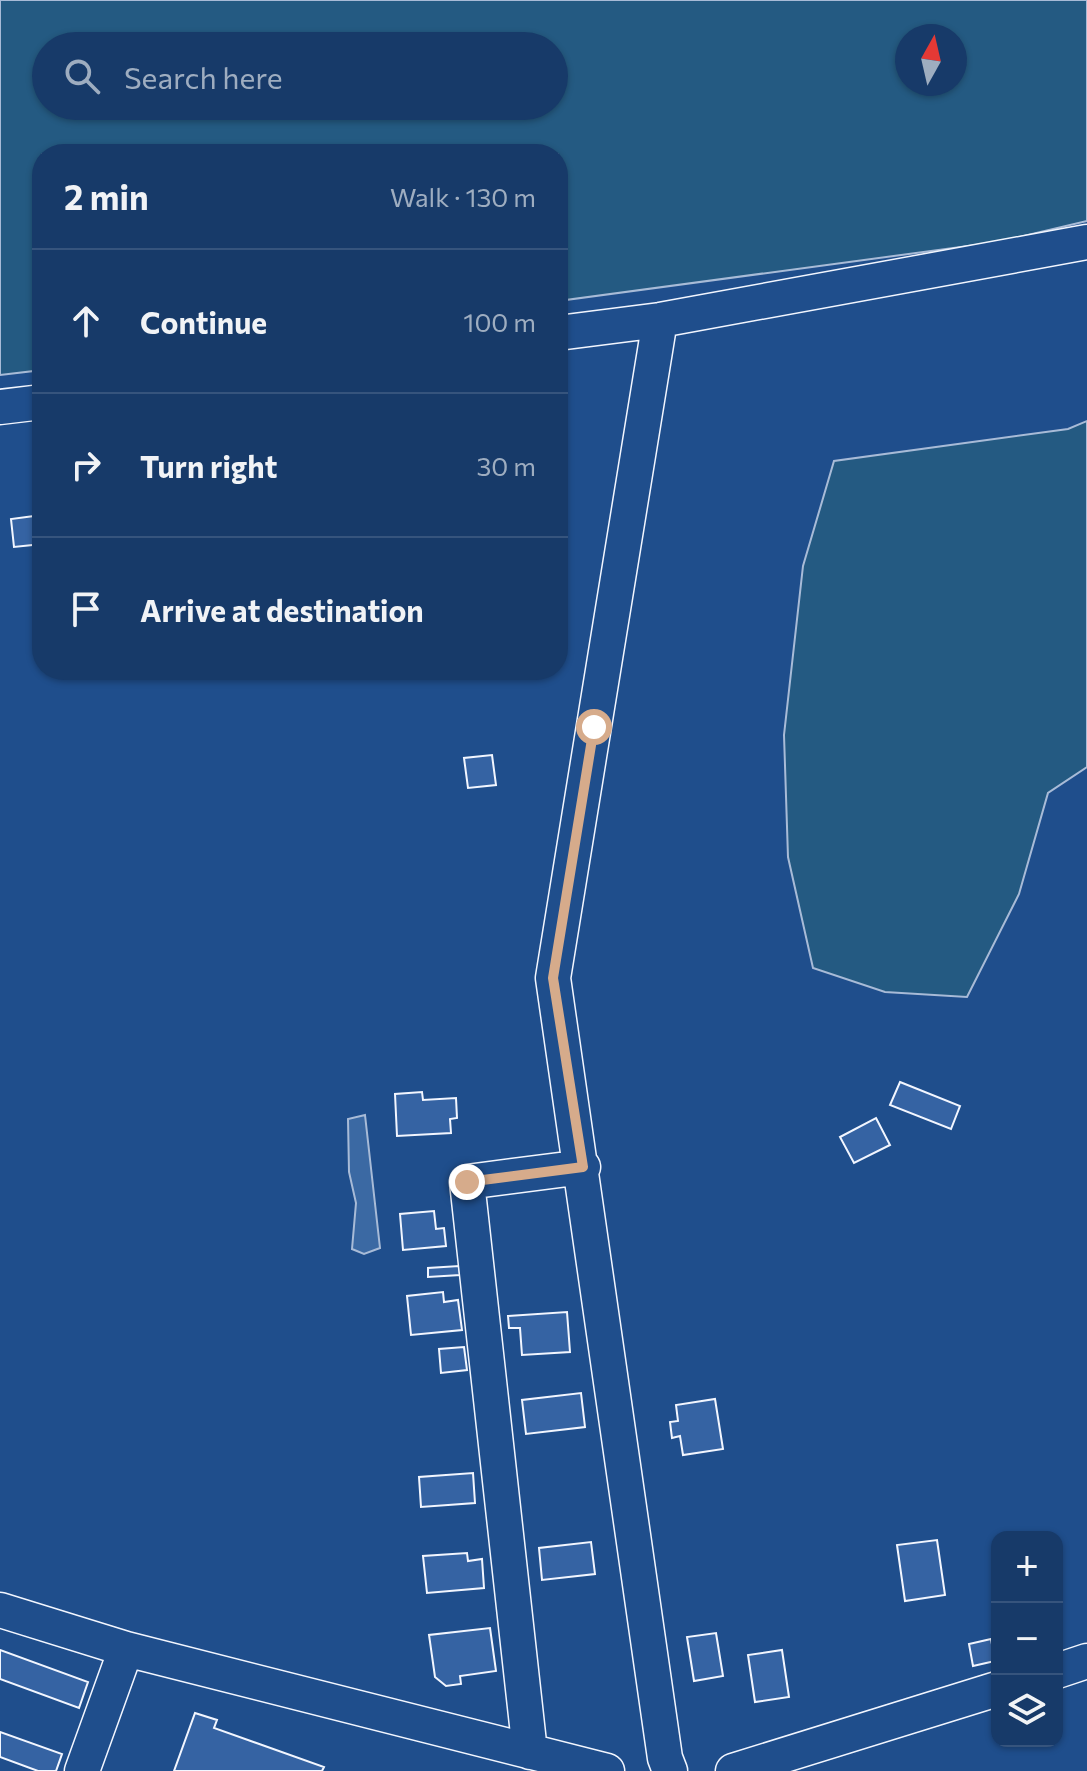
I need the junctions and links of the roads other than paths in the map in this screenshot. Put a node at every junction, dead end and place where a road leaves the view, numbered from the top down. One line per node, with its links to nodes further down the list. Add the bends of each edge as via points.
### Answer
1 (1087, 242): 2 (street)
2 (660, 320): 3 (street); 6 (street, via 553,978)
3 (568, 332)
4 (32, 403): 5 (street)
5 (0, 407)
6 (583, 1167): 12 (street, via 467,1182); 15 (street)
7 (0, 1610): 8 (street)
8 (126, 1649): 12 (street); 13 (street)
9 (1087, 1661): 10 (street)
10 (1063, 1669)
11 (991, 1691): 16 (street)
12 (530, 1752): 14 (street)
13 (82, 1771)
14 (607, 1771)
15 (670, 1771)
16 (733, 1771)

